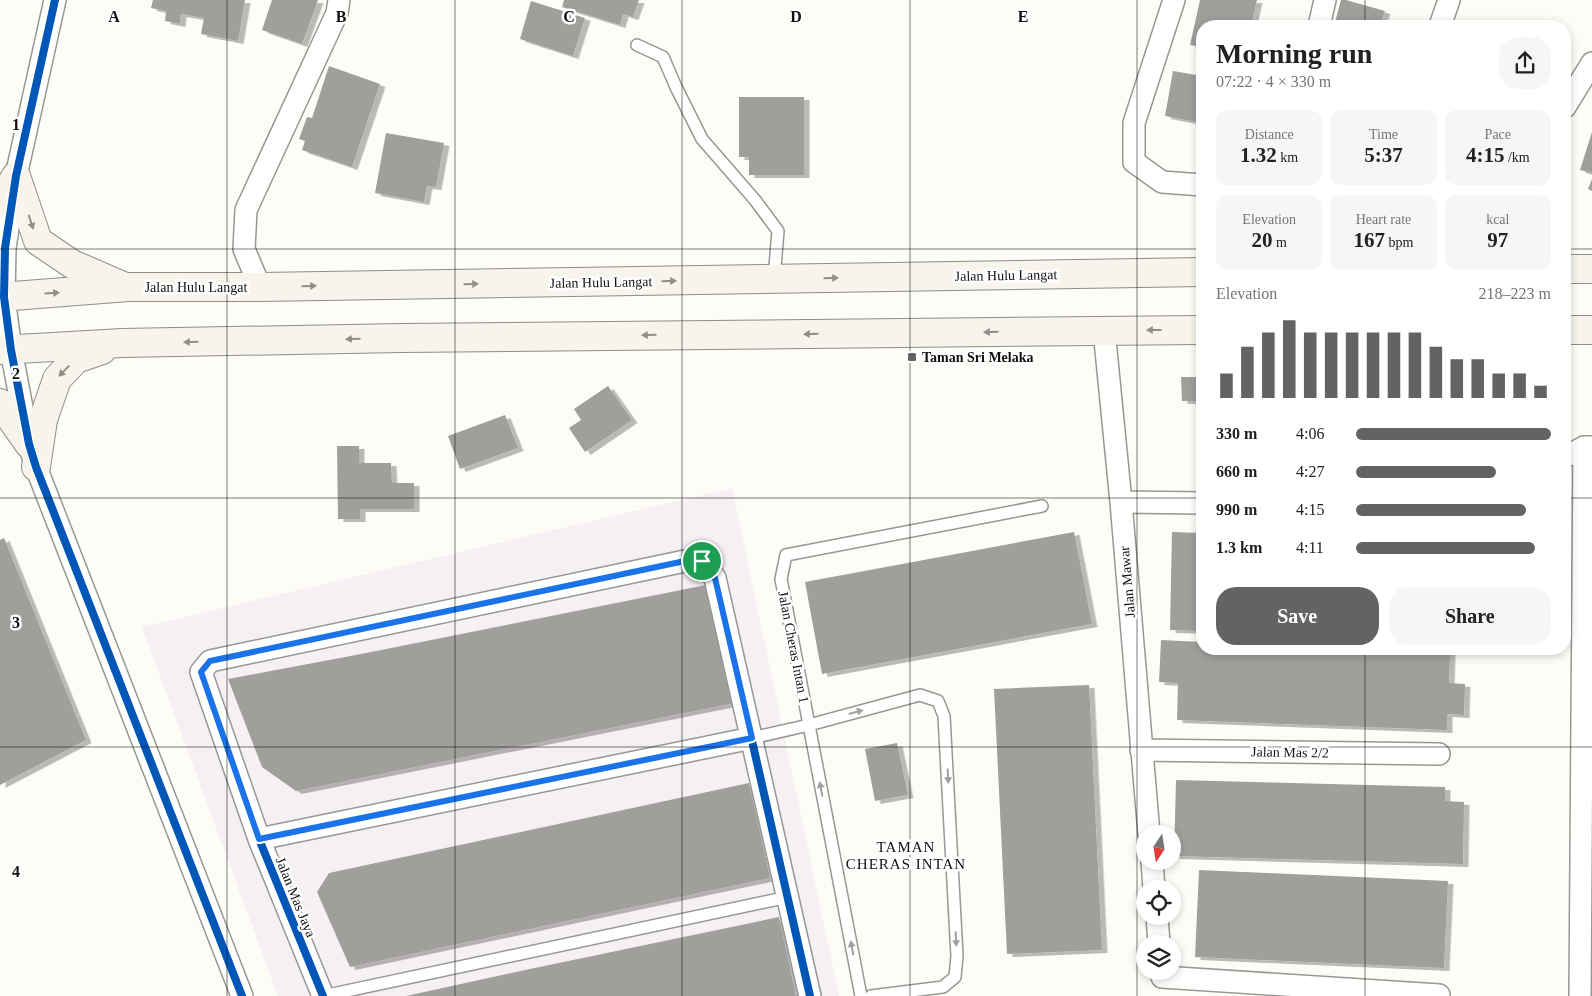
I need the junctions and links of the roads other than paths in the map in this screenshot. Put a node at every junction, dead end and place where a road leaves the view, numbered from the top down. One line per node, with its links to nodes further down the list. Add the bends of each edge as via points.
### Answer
1 (55, 0): 11 (street)
2 (339, 0): 19 (street, via 337,14 246,210 244,249)
3 (1174, 0): 12 (street, via 1134,122 1134,162 1162,182)
4 (1325, 0): 6 (street)
5 (1449, 0): 7 (street)
6 (1320, 20)
7 (1442, 20)
8 (637, 45): 17 (lane, via 663,57 702,139 778,231)
9 (1592, 63): 10 (street)
10 (1571, 97)
11 (16, 176): 13 (main road); 18 (main road, one-way to 18, via 38,241 72,264); 20 (street, via 5,248)
12 (1196, 185)
13 (0, 203)
14 (1571, 269): 15 (main road)
15 (1592, 269)
16 (1196, 272): 17 (main road, Jalan Hulu Langat, one-way to 16)
17 (774, 279): 19 (main road, Jalan Hulu Langat, one-way to 17)
18 (128, 287): 19 (main road, Jalan Hulu Langat); 20 (main road, Jalan Hulu Langat, one-way to 18)
19 (260, 287)
20 (2, 297): 26 (street)
21 (1104, 330): 22 (main road, one-way to 21); 25 (main road, one-way to 25); 31 (street, Jalan Mawar)
22 (1196, 330)
23 (1571, 330): 24 (main road)
24 (1592, 330)
25 (122, 343): 26 (main road); 30 (main road, one-way to 30, via 76,359 57,378)
26 (5, 350): 30 (street)
27 (0, 403): 30 (main road)
28 (1588, 447): 29 (street); 34 (street)
29 (1571, 454)
30 (33, 456): 45 (street)
31 (1121, 502): 32 (street); 37 (street, Jalan Mawar)
32 (1196, 503)
33 (1042, 506): 35 (lane, Jalan Cheras Intan 1, via 786,556 781,579)
34 (1587, 682): 42 (street)
35 (809, 725): 36 (lane); 48 (lane, Jalan Cheras Intan 1, one-way to 35); 49 (lane, one-way to 49, via 920,695 938,701 944,716 957,956 955,977 943,987)
36 (752, 738): 40 (street); 40 (street, Jalan Mas Jaya, via 715,578 702,561 685,561 210,661 201,672); 41 (street)
37 (1141, 750): 38 (street, Jalan Mas 2/2); 39 (street, Jalan Mawar)
38 (1439, 754)
39 (1148, 825)
40 (259, 839): 46 (street, Jalan Mas Jaya)
41 (788, 897): 46 (lane); 47 (street)
42 (1586, 920): 50 (street)
43 (1163, 981): 44 (street)
44 (1439, 994)
45 (242, 996)
46 (323, 996)
47 (810, 996)
48 (861, 996)
49 (872, 996)
50 (1580, 996)

